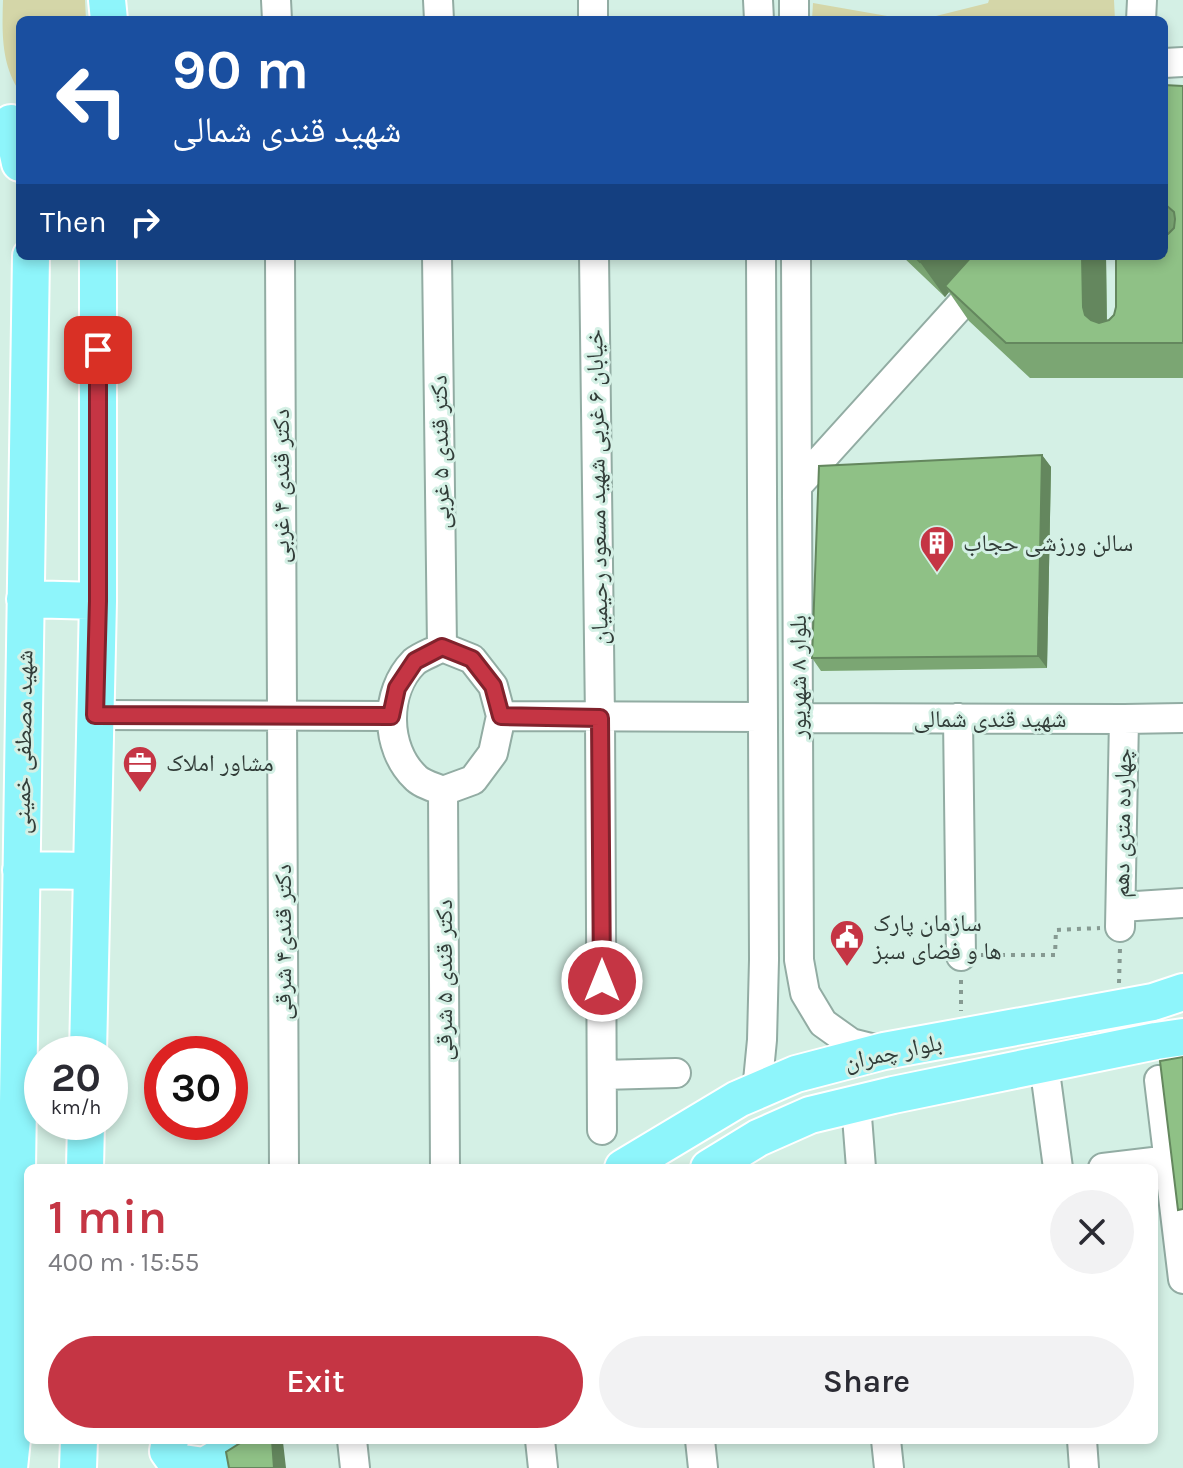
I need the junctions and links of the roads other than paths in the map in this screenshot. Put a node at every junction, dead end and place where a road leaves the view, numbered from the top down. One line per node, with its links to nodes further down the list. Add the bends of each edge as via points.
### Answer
1 (10, 119): 2 (main road)
2 (16, 145)
3 (31, 260): 14 (main road, شهید مصطفی خمینی)
4 (98, 260): 15 (main road)
5 (280, 260): 19 (street, دکتر قندی ۴ غربی)
6 (437, 260): 16 (street, دکتر قندی ۵ غربی)
7 (594, 260): 23 (street, خیابان ۶ غربی شهید مسعود رحیمیان)
8 (761, 260): 11 (street, بلوار ۸ شهریور)
9 (796, 260): 12 (street, بلوار ۸ شهریور)
10 (1001, 260): 13 (street)
11 (761, 358): 12 (street); 22 (street, بلوار ۸ شهریور)
12 (796, 358): 13 (street, بلوار ۸ شهریور)
13 (797, 486): 24 (street, بلوار ۸ شهریور)
14 (25, 599): 15 (main road); 17 (main road, شهید مصطفی خمینی)
15 (98, 601): 18 (main road)
16 (442, 647): 20 (street, via 415,661 397,688); 21 (street, via 472,659 493,686)
17 (12, 697): 31 (main road, شهید مصطفی خمینی)
18 (95, 715): 19 (street); 32 (main road)
19 (281, 715): 20 (street); 50 (street, دکتر قندی۴ شرقی)
20 (391, 716): 28 (street, via 397,752 416,778)
21 (501, 716): 23 (street); 28 (street, via 493,753 473,780)
22 (763, 717): 23 (street); 29 (street, بلوار ۸ شهریور)
23 (600, 718): 42 (street, خیابان ۶ غربی شهید مسعود رحیمیان)
24 (798, 718): 25 (street, شهید قندی شمالی); 30 (street, بلوار ۸ شهریور)
25 (958, 718): 27 (street, شهید قندی شمالی); 34 (street)
26 (1183, 718): 27 (street, شهید قندی شمالی)
27 (1124, 719): 33 (street, چهارده متری دهم, via 1120,917)
28 (443, 791): 51 (street, دکتر قندی ۵ شرقی)
29 (763, 834): 30 (street); 44 (street, بلوار ۸ شهریور)
30 (798, 834): 39 (street, بلوار ۸ شهریور, via 799,960 805,993 823,1023 851,1043)
31 (21, 870): 32 (main road); 35 (main road, شهید مصطفی خمینی)
32 (92, 871): 37 (main road)
33 (1183, 903)
34 (961, 956)
35 (10, 958): 67 (main road, شهید مصطفی خمینی)
36 (1183, 992): 39 (main road, بلوار چمران, via 1153,1002)
37 (88, 1036)
38 (1174, 1040): 40 (main road, بلوار چمران)
39 (884, 1051): 44 (main road, بلوار چمران, via 796,1074)
40 (1044, 1064): 45 (main road, بلوار چمران); 55 (street)
41 (676, 1073): 42 (street)
42 (602, 1075): 46 (street, خیابان ۶ غربی شهید مسعود رحیمیان)
43 (1159, 1080): 48 (street)
44 (757, 1091): 52 (main road, بلوار چمران)
45 (856, 1104): 53 (main road, بلوار چمران, via 810,1115); 54 (street)
46 (602, 1130)
47 (86, 1140): 49 (main road)
48 (1170, 1160): 56 (street); 57 (street)
49 (85, 1164)
50 (284, 1164)
51 (445, 1164)
52 (630, 1164)
53 (716, 1164)
54 (861, 1164)
55 (1057, 1164)
56 (1136, 1164)
57 (1183, 1279)
58 (79, 1444): 68 (main road)
59 (169, 1444): 66 (main road, via 176,1462)
60 (243, 1444): 66 (main road)
61 (352, 1444): 69 (street)
62 (540, 1444): 70 (street)
63 (700, 1444): 71 (street)
64 (886, 1444): 72 (street)
65 (1082, 1444): 73 (street)
66 (203, 1467)
67 (9, 1468)
68 (78, 1468)
69 (355, 1468)
70 (543, 1468)
71 (703, 1468)
72 (889, 1468)
73 (1084, 1468)

